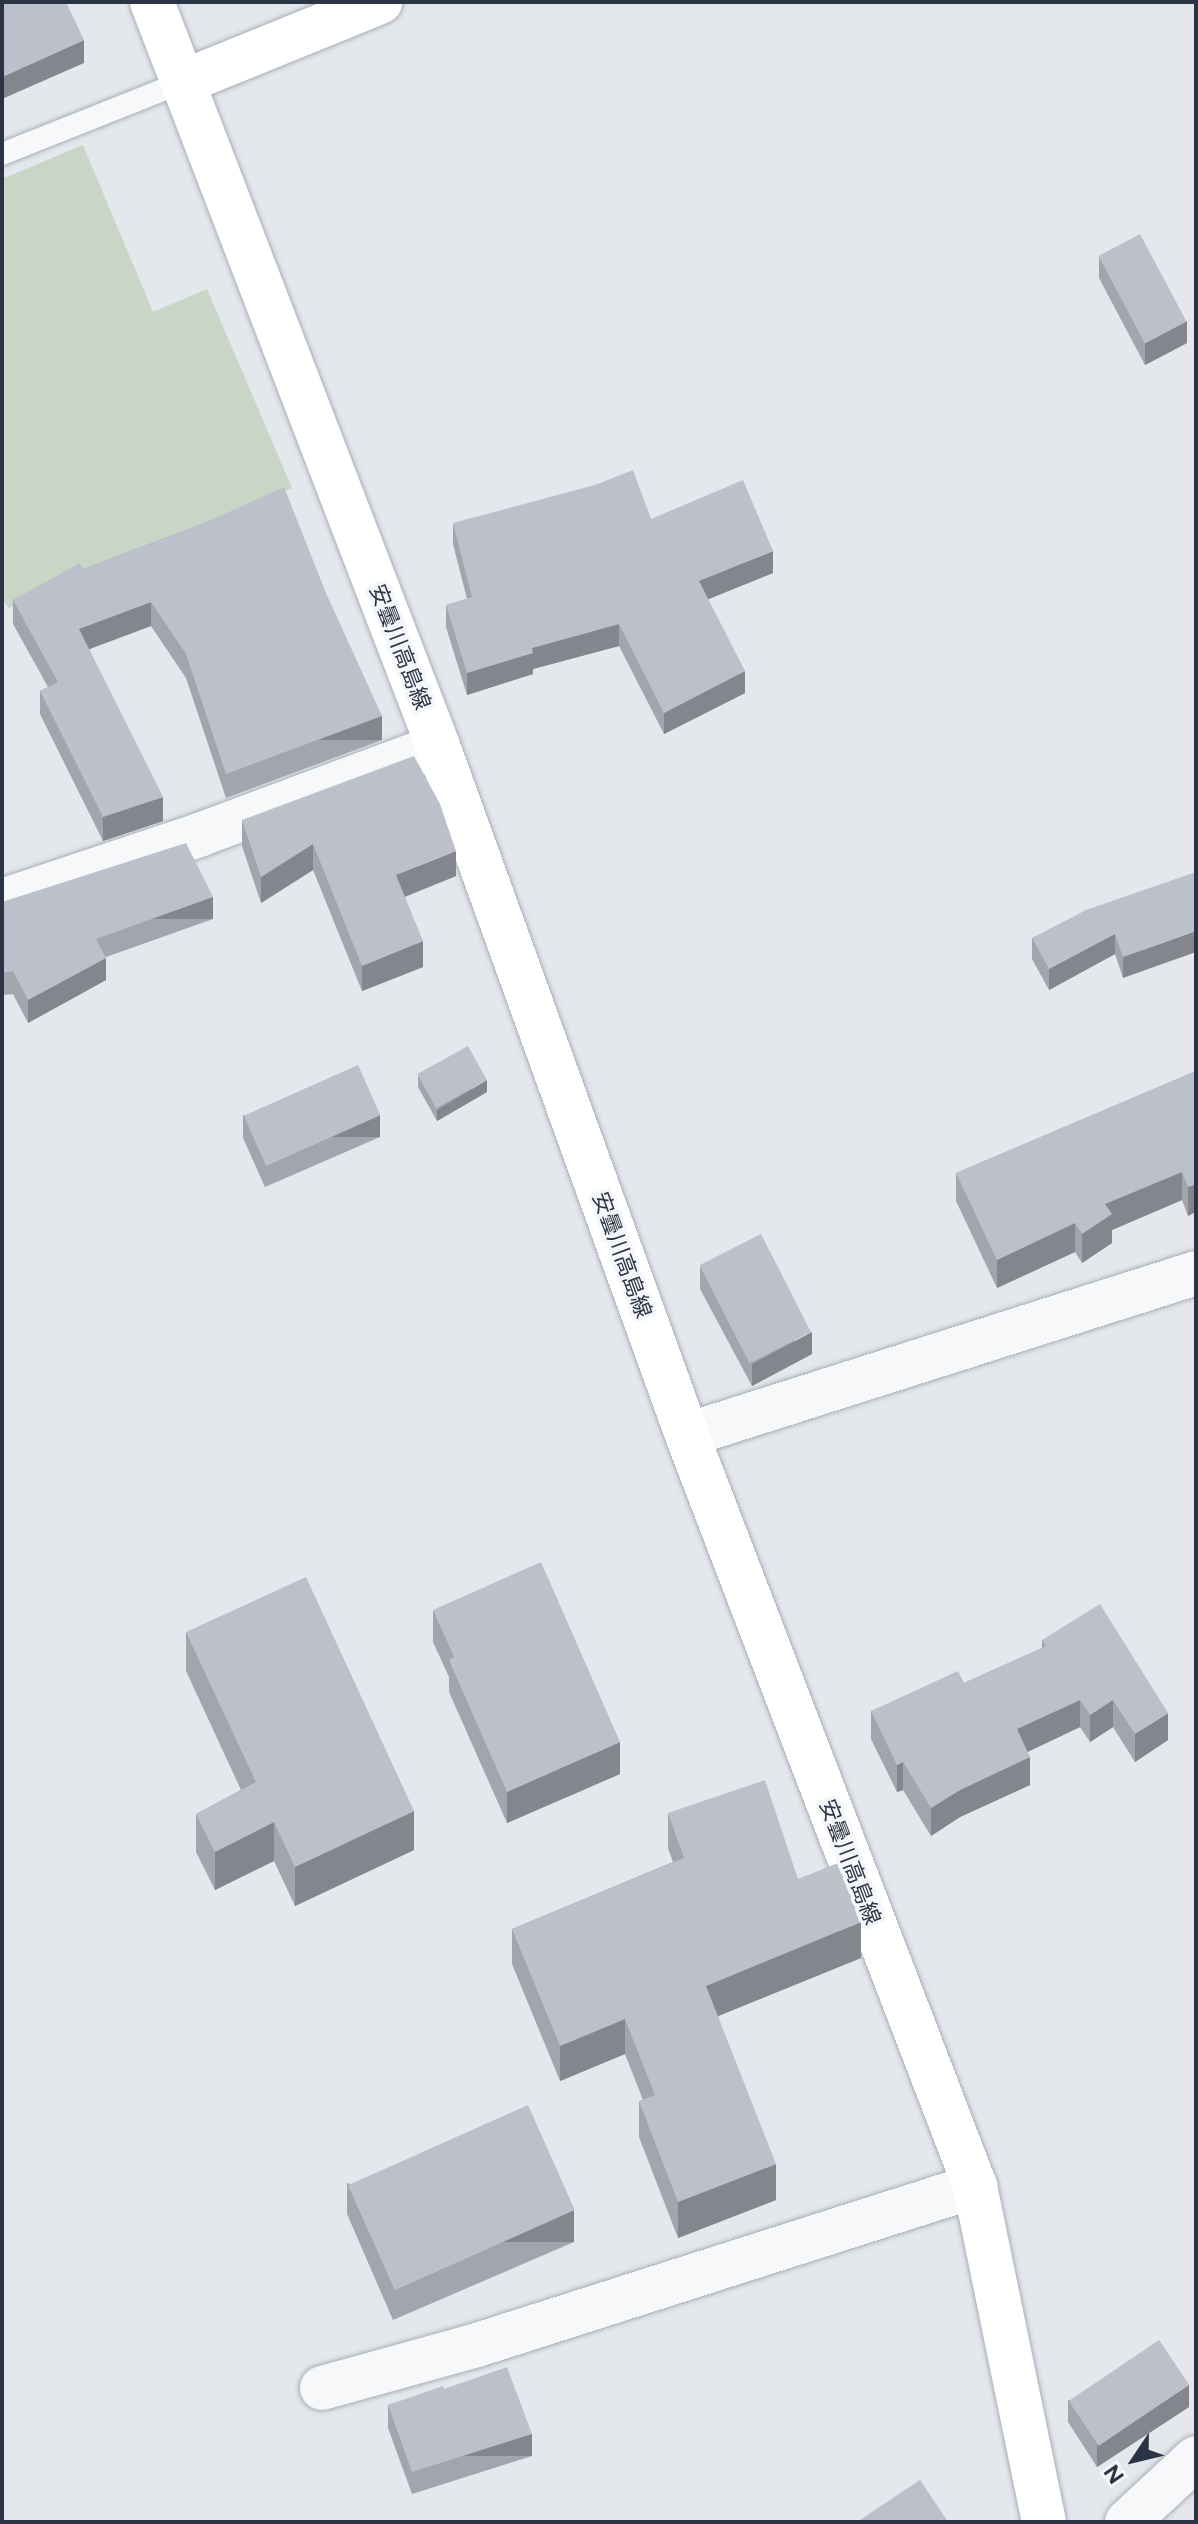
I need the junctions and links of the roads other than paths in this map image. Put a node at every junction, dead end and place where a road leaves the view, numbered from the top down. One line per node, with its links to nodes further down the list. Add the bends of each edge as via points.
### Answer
1 (152, 2): 3 (main road, 安曇川高島線)
2 (380, 2): 3 (main road)
3 (183, 82): 4 (lane); 5 (main road, 安曇川高島線)
4 (2, 154)
5 (438, 746): 6 (street); 8 (main road, 安曇川高島線)
6 (2, 901)
7 (1196, 1273): 8 (street)
8 (687, 1435): 9 (main road, 安曇川高島線)
9 (975, 2186): 10 (street, via 477,2345); 12 (main road, 安曇川高島線)
10 (322, 2388)
11 (1196, 2458): 13 (street)
12 (1044, 2522)
13 (1127, 2522)

